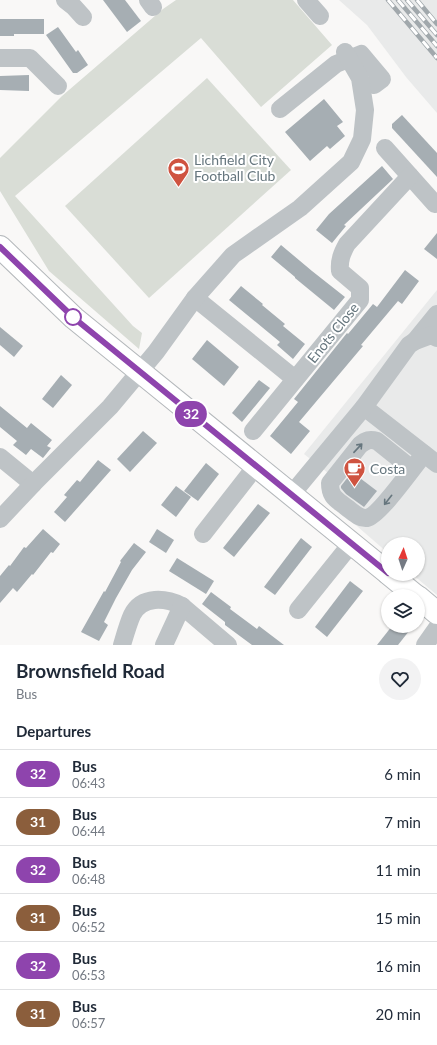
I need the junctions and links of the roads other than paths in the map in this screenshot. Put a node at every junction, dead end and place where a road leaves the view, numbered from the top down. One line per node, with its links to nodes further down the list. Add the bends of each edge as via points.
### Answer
1 (65, 0): 4 (street)
2 (306, 0): 3 (street)
3 (320, 16)
4 (83, 17)
5 (347, 56): 7 (street, via 361,54 382,79); 9 (street); 14 (street, via 360,78 365,110 362,139 351,162 300,208 233,255)
6 (0, 58): 8 (street, via 30,58)
7 (374, 85)
8 (58, 86)
9 (280, 110)
10 (385, 148): 11 (street)
11 (410, 176): 12 (street); 19 (street, Enots Close, via 347,244 339,261 340,271 360,288 360,300)
12 (435, 204)
13 (0, 247): 18 (highway, via 74,318)
14 (195, 298): 18 (street); 19 (street)
15 (437, 314): 17 (street)
16 (437, 338): 17 (street, via 431,335)
17 (415, 341): 20 (street)
18 (139, 371): 24 (highway); 26 (street, via 110,407)
19 (295, 379): 21 (street, Enots Close)
20 (364, 406): 23 (street); 27 (street)
21 (253, 431)
22 (0, 456): 26 (street)
23 (431, 459): 25 (street)
24 (256, 466): 27 (highway); 29 (street)
25 (412, 469): 25 (street, one-way to 25, via 378,511 368,518 361,518 332,497 330,491 330,483 360,445 371,440 377,441)
26 (33, 484): 28 (street)
27 (291, 495): 30 (highway)
28 (0, 519)
29 (203, 534)
30 (351, 544): 31 (highway); 36 (street)
31 (381, 568)
32 (397, 581): 33 (highway)
33 (407, 589)
34 (425, 603): 37 (highway)
35 (182, 606): 39 (street, via 158,599 143,603 133,614); 40 (street); 41 (street)
36 (298, 610)
37 (437, 613)
38 (437, 628): 42 (street)
39 (122, 645)
40 (164, 645)
41 (228, 645)
42 (424, 645)

